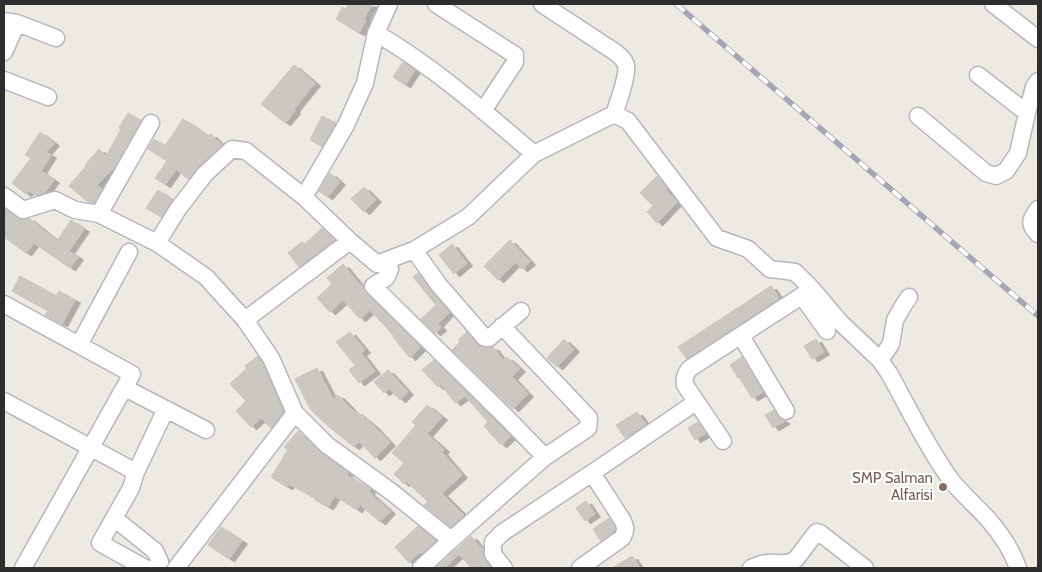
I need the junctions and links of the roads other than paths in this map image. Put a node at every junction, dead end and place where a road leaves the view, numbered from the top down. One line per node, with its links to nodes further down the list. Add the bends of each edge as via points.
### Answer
1 (389, 4): 6 (street)
2 (436, 4): 14 (street, via 515,55 515,62)
3 (542, 4): 16 (street, via 622,58 626,72)
4 (994, 4): 8 (street)
5 (10, 22): 7 (street); 9 (street)
6 (376, 33): 14 (street, via 400,47); 22 (street, via 357,100)
7 (56, 38)
8 (1038, 39)
9 (4, 52)
10 (978, 75): 15 (street)
11 (4, 80): 13 (street)
12 (1038, 81): 15 (street)
13 (48, 97)
14 (483, 111): 20 (street)
15 (1026, 113): 17 (street, via 1018,153 1006,171 996,176 986,174)
16 (614, 114): 20 (street); 31 (street, via 628,121 717,238 748,249 770,269 795,272)
17 (918, 116)
18 (151, 123): 24 (street)
19 (525, 134): 20 (street)
20 (539, 151): 28 (street, via 468,217)
21 (4, 196): 24 (street, via 23,210 55,200 75,210)
22 (304, 197): 26 (street); 27 (street, via 246,151 232,148 205,174)
23 (1038, 209): 25 (street, via 1031,220)
24 (99, 214): 27 (street)
25 (1038, 234)
26 (350, 241): 30 (street, via 377,264); 35 (street)
27 (157, 242): 35 (street, via 206,277)
28 (414, 250): 30 (street); 36 (street, via 483,337 489,338)
29 (129, 252): 39 (street)
30 (386, 260): 50 (street, via 390,269 386,278 373,286)
31 (807, 293): 37 (street); 38 (street); 40 (street)
32 (909, 297): 40 (street, via 896,320 891,344)
33 (4, 304): 39 (street)
34 (521, 311): 36 (street)
35 (245, 320): 46 (street, via 271,358)
36 (502, 326): 50 (street, via 589,418 588,428)
37 (827, 331)
38 (741, 336): 43 (street, via 685,374 685,385); 45 (street)
39 (79, 345): 41 (street, via 132,374)
40 (880, 360): 64 (street, via 938,462 999,532)
41 (125, 388): 44 (street); 49 (street)
42 (4, 401): 49 (street)
43 (696, 402): 48 (street); 52 (street)
44 (166, 409): 47 (street); 51 (street)
45 (786, 411)
46 (295, 413): 54 (street, via 327,445); 59 (street)
47 (206, 430)
48 (723, 441)
49 (91, 447): 51 (street); 56 (street)
50 (545, 457): 54 (street)
51 (136, 472): 53 (street)
52 (592, 473): 55 (street, via 626,527 622,538); 61 (street, via 493,542 493,554)
53 (114, 518): 57 (street, via 100,543); 58 (street, via 155,551 160,562)
54 (451, 540): 60 (street)
55 (584, 567)
56 (23, 568)
57 (145, 568)
58 (156, 568)
59 (176, 568)
60 (421, 568)
61 (504, 568)
62 (751, 568): 63 (street, via 766,563 792,562 817,532)
63 (865, 568)
64 (1018, 568)

